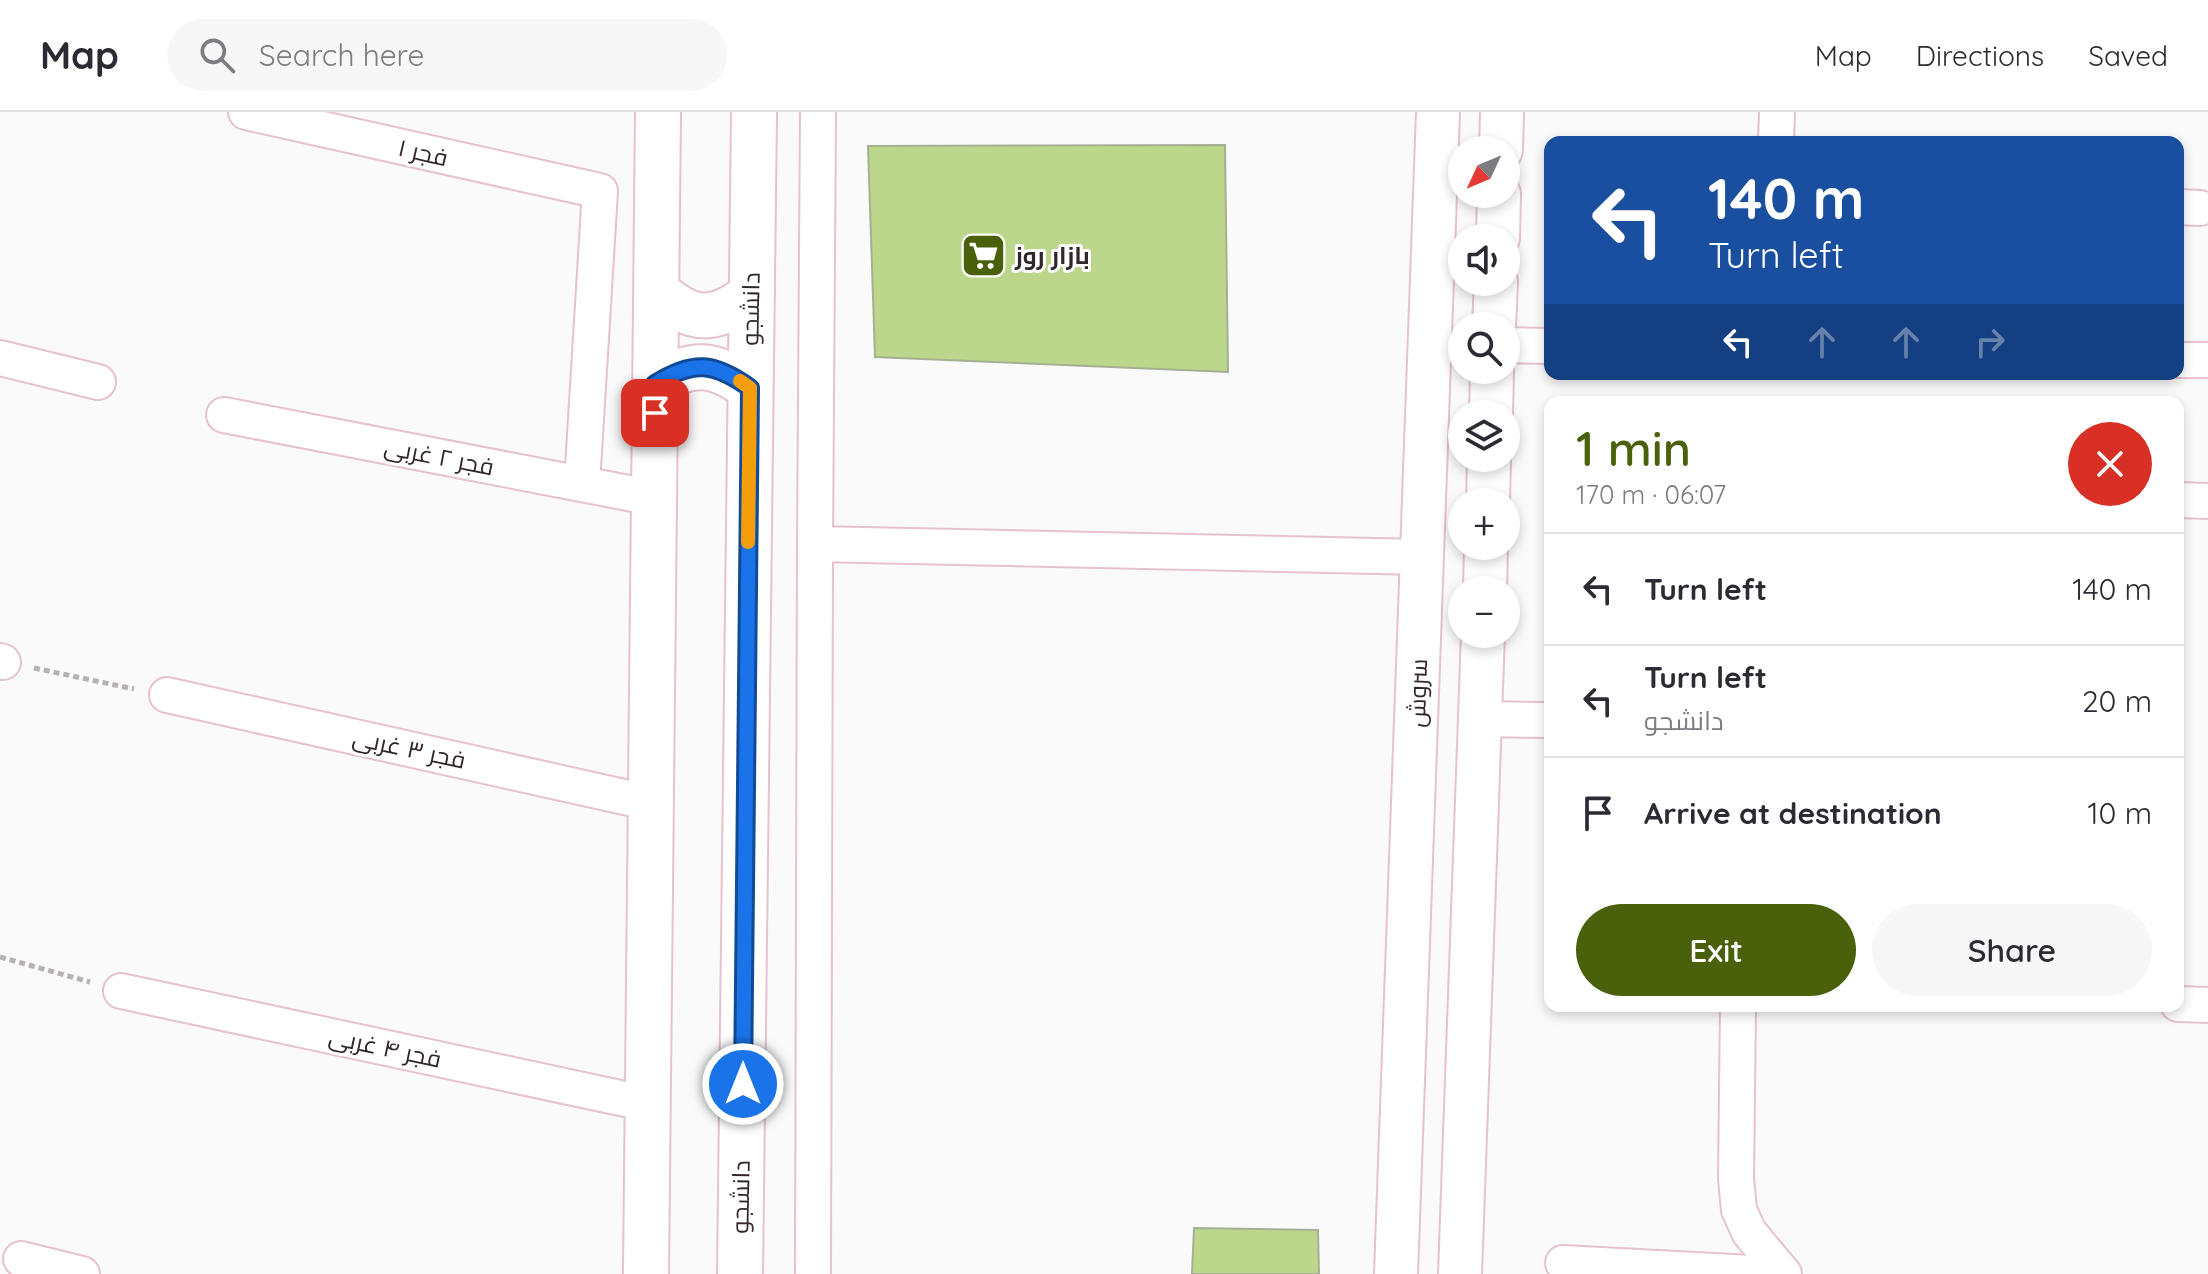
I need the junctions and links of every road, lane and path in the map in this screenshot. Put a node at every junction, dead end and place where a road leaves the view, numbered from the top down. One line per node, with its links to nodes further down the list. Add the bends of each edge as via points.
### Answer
1 (246, 112): 21 (street, فجر ۱, via 600,191)
2 (658, 112): 10 (main road)
3 (754, 112): 11 (main road, دانشجو)
4 (818, 112): 25 (street)
5 (1438, 112): 26 (street, سروش)
6 (1502, 112): 8 (street)
7 (1777, 112): 9 (street)
8 (1501, 136)
9 (1776, 136)
10 (657, 291): 11 (main road, via 677,310 703,316 730,311); 18 (main road)
11 (752, 294): 19 (main road, دانشجو)
12 (1520, 345): 13 (street)
13 (1544, 346)
14 (0, 358): 17 (street)
15 (2184, 360): 16 (street)
16 (2208, 360)
17 (98, 382)
18 (655, 384): 19 (main road, via 677,370 704,366 729,373); 22 (main road)
19 (750, 388): 43 (main road, دانشجو)
20 (224, 415): 21 (street, فجر ۲ غربی)
21 (582, 484): 22 (street, فجر ۲ غربی)
22 (654, 498): 32 (main road)
23 (2184, 500): 24 (street)
24 (2208, 501)
25 (815, 544): 26 (street); 44 (street)
26 (1423, 557): 45 (street, سروش)
27 (1483, 648): 30 (street)
28 (2, 661): 29 (path)
29 (167, 695): 32 (street, فجر ۳ غربی)
30 (1480, 719): 31 (street); 46 (street)
31 (1544, 720)
32 (651, 803): 38 (main road)
33 (0, 957): 34 (path)
34 (121, 991): 38 (street, فجر ۴ غربی)
35 (2184, 1004): 36 (street)
36 (2208, 1005)
37 (1738, 1012): 48 (street, via 1739,1210 1749,1232)
38 (648, 1104): 42 (main road)
39 (21, 1259): 41 (street)
40 (1563, 1263): 47 (street)
41 (82, 1274)
42 (646, 1274)
43 (740, 1274)
44 (813, 1274)
45 (1396, 1274)
46 (1460, 1274)
47 (1770, 1274)
48 (1784, 1274)

